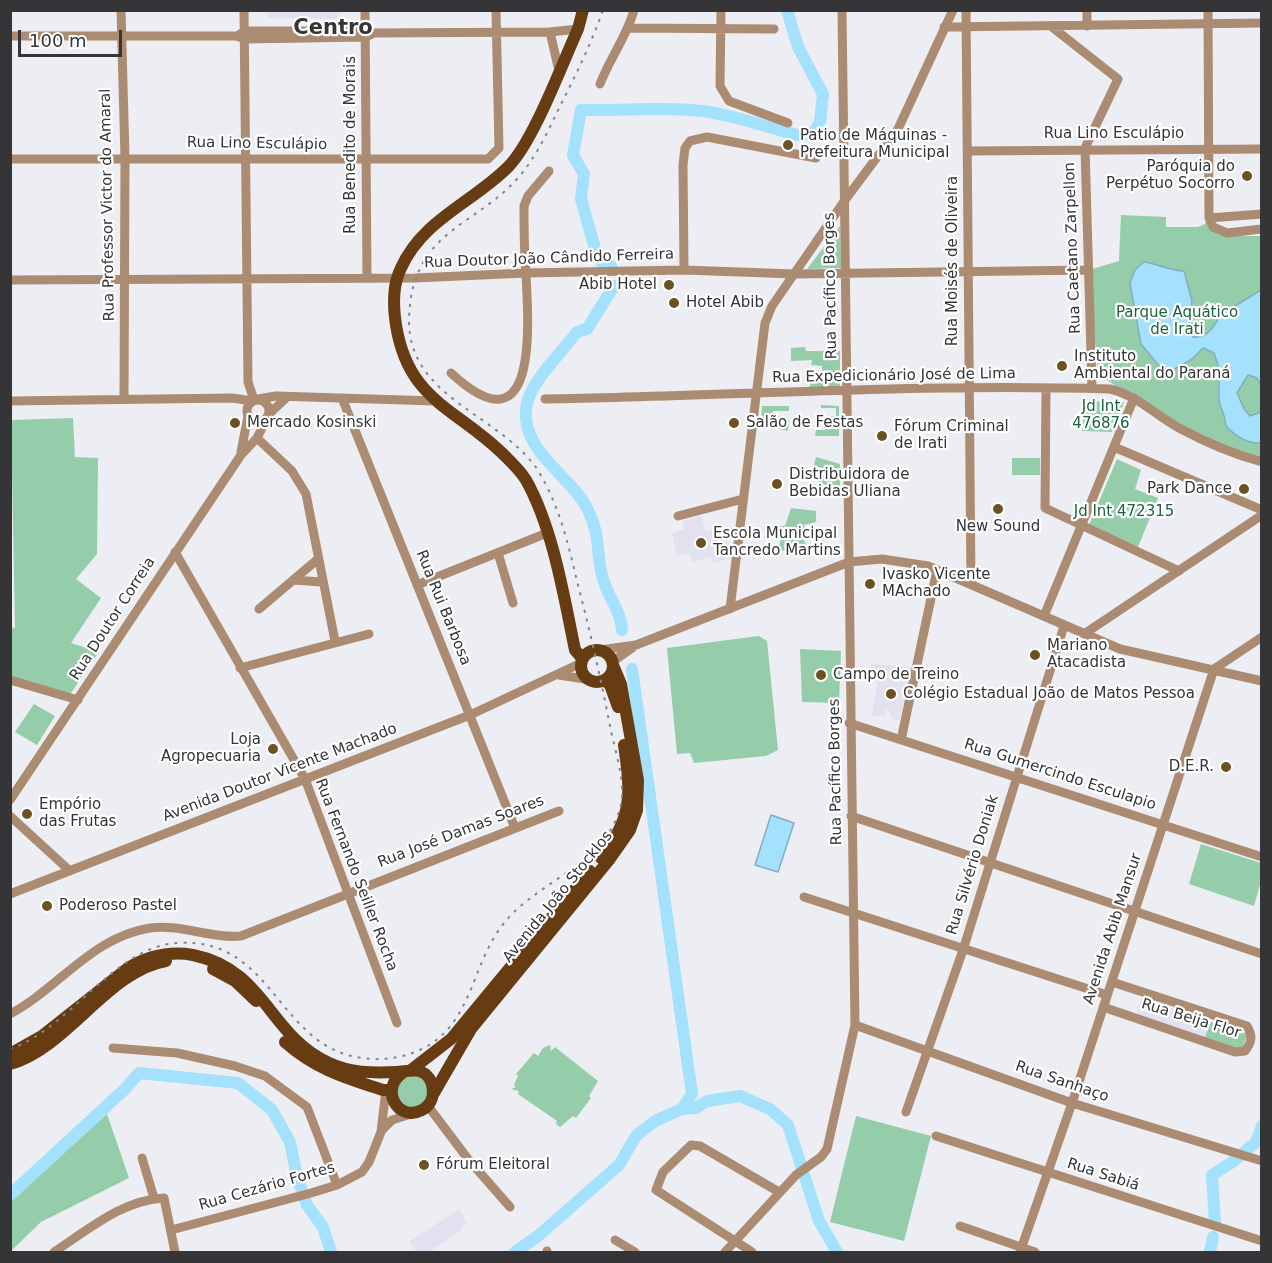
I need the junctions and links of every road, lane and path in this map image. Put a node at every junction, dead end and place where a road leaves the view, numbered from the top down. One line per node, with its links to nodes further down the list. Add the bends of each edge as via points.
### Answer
1 (121, 10): 26 (street, Rua Professor Victor do Amaral)
2 (244, 10): 27 (street)
3 (365, 10): 25 (street, Rua Benedito de Morais)
4 (496, 10): 23 (street)
5 (584, 10): 20 (main road)
6 (634, 10): 19 (street)
7 (721, 10): 22 (street)
8 (842, 10): 42 (street, Rua Pacífico Borges)
9 (953, 10): 16 (street)
10 (966, 10): 17 (street, Rua Moisés de Oliveira)
11 (1087, 10): 15 (street)
12 (1208, 10): 13 (street)
13 (1208, 24): 14 (street); 15 (street); 33 (street)
14 (1262, 24)
15 (1087, 26): 18 (street)
16 (944, 27): 17 (street); 42 (street, via 898,129)
17 (967, 27): 18 (street); 35 (street, Rua Moisés de Oliveira)
18 (1052, 27): 32 (street, Rua Caetano Zarpellon, via 1118,79)
19 (629, 28): 22 (street); 30 (street)
20 (578, 29): 24 (street); 29 (main road)
21 (774, 29): 22 (street)
22 (721, 30): 31 (street, via 723,95 729,102)
23 (496, 31): 24 (street); 25 (street); 40 (street, Rua Lino Esculápio, via 499,148 488,159)
24 (550, 32): 29 (street)
25 (368, 33): 27 (street); 40 (street, Rua Benedito de Morais)
26 (120, 34): 27 (street); 28 (street); 36 (street, Rua Professor Victor do Amaral)
27 (242, 35): 37 (street)
28 (10, 36)
29 (559, 71): 53 (main road, via 529,136 509,166 430,227)
30 (600, 84)
31 (788, 123)
32 (1085, 148): 33 (street, Rua Lino Esculápio); 35 (street, Rua Lino Esculápio); 47 (street, Rua Caetano Zarpellon)
33 (1208, 149): 34 (street, Rua Lino Esculápio); 44 (street)
34 (1262, 149)
35 (967, 151): 48 (street, Rua Moisés de Oliveira)
36 (125, 158): 37 (street, Rua Lino Esculápio); 39 (street, Rua Lino Esculápio); 56 (street, Rua Professor Victor do Amaral)
37 (246, 158): 40 (street, Rua Lino Esculápio); 55 (street)
38 (816, 158): 46 (street, via 699,137 690,141 683,165)
39 (10, 159)
40 (367, 160): 52 (street, Rua Benedito de Morais)
41 (549, 171): 49 (street, via 524,206)
42 (845, 200): 50 (street); 51 (street, Rua Pacífico Borges)
43 (1262, 214): 44 (street)
44 (1209, 218): 45 (street, via 1213,227 1227,232)
45 (1262, 229)
46 (684, 270): 49 (street, Rua Doutor João Cândido Ferreira); 50 (street, Rua Doutor João Cândido Ferreira)
47 (1089, 270): 48 (street, Rua Doutor João Cândido Ferreira); 58 (street, Rua Caetano Zarpellon)
48 (968, 271): 51 (street, Rua Doutor João Cândido Ferreira); 59 (street, Rua Moisés de Oliveira)
49 (526, 273): 53 (street, Rua Doutor João Cândido Ferreira); 57 (street, via 527,361 514,392 506,397 480,396)
50 (795, 274): 51 (street, Rua Doutor João Cândido Ferreira); 62 (street, via 765,323)
51 (847, 274): 61 (street, Rua Pacífico Borges)
52 (367, 278): 53 (street, Rua Doutor João Cândido Ferreira); 55 (street, Rua Doutor João Cândido Ferreira)
53 (396, 278): 69 (main road, via 395,322 404,359 417,382)
54 (10, 280): 56 (street, Rua Doutor João Cândido Ferreira)
55 (248, 280): 56 (street, Rua Doutor João Cândido Ferreira); 70 (street, via 248,382)
56 (125, 281): 66 (street, Rua Professor Victor do Amaral)
57 (450, 373)
58 (1092, 388): 60 (street, Rua Expedicionário José de Lima); 65 (street, Rua Expedicionário José de Lima, via 1122,392)
59 (969, 389): 60 (street, Rua Expedicionário José de Lima); 61 (street, Rua Expedicionário José de Lima); 90 (street, Rua Moisés de Oliveira)
60 (1046, 389): 80 (street, via 1045,508)
61 (848, 390): 62 (street, Rua Expedicionário José de Lima); 85 (street, Rua Pacífico Borges)
62 (757, 393): 67 (street, Rua Expedicionário José de Lima); 76 (street)
63 (287, 397): 64 (street); 70 (street); 71 (street)
64 (342, 398): 69 (street); 91 (street, Rua Rui Barbosa)
65 (1134, 398): 73 (street); 75 (street, Rua Expedicionário José de Lima, via 1179,428)
66 (123, 399): 68 (street); 70 (street, via 232,398)
67 (545, 399)
68 (10, 401)
69 (435, 401): 81 (main road, via 495,446 517,468 531,491)
70 (252, 405): 71 (street, via 267,404); 71 (street, via 257,422); 74 (street, Rua Doutor Correia)
71 (267, 416): 72 (street, Rua Doutor Correia)
72 (257, 438): 74 (street, Rua Doutor Correia); 84 (street, via 301,483)
73 (1114, 447): 77 (street); 80 (street)
74 (241, 455): 82 (street, Rua Doutor Correia)
75 (1262, 462)
76 (743, 499): 79 (street); 94 (street)
77 (1262, 510)
78 (1262, 515): 87 (street)
79 (678, 516)
80 (1081, 524): 87 (street); 95 (street)
81 (547, 533): 83 (street); 100 (main road)
82 (175, 552): 106 (street, Rua Fernando Seiller Rocha); 113 (street, Rua Doutor Correia)
83 (498, 553): 91 (street); 92 (street)
84 (318, 559): 88 (street); 89 (street)
85 (849, 562): 86 (street, via 902,560); 94 (street); 115 (street, Rua Pacífico Borges)
86 (937, 570): 90 (street); 116 (street)
87 (1179, 571): 98 (street)
88 (293, 580): 89 (street); 93 (street)
89 (322, 582): 101 (street)
90 (971, 584): 95 (street)
91 (417, 585): 114 (street, Rua Rui Barbosa)
92 (513, 603)
93 (259, 609)
94 (730, 609): 102 (street)
95 (1044, 616): 96 (street)
96 (1065, 626): 98 (street); 117 (street, Rua Silvério Doniak)
97 (369, 634): 101 (street)
98 (1084, 634): 107 (street, via 1147,656)
99 (1262, 637): 107 (street)
100 (573, 638): 103 (main road); 104 (main road)
101 (335, 642): 106 (street)
102 (636, 645): 103 (street); 105 (street)
103 (597, 650): 104 (main road); 105 (main road, via 609,655)
104 (581, 661): 108 (street, Avenida Doutor Vicente Machado); 111 (main road, via 583,674)
105 (613, 663): 110 (main road); 147 (main road, Avenida João Stocklos, via 621,684 638,780 637,810 630,830 471,1029)
106 (240, 668): 118 (street, Rua Fernando Seiller Rocha)
107 (1214, 669): 112 (street); 123 (street, Avenida Abib Mansur)
108 (559, 675): 111 (street); 114 (street, Avenida Doutor Vicente Machado)
109 (10, 680): 113 (street)
110 (604, 680): 111 (main road); 145 (main road, Avenida João Stocklos, via 617,700 629,780 629,807 620,828 604,853 451,1039)
111 (591, 681)
112 (1262, 681)
113 (78, 700): 119 (street, Rua Doutor Correia)
114 (470, 715): 118 (street, Avenida Doutor Vicente Machado); 124 (street, Rua Rui Barbosa)
115 (849, 723): 116 (street, Rua Gumercindo Esculapio); 122 (street, Rua Pacífico Borges)
116 (901, 740): 117 (street, Rua Gumercindo Esculapio)
117 (1017, 777): 123 (street, Rua Gumercindo Esculapio); 126 (street, Rua Silvério Doniak)
118 (304, 780): 127 (street, Avenida Doutor Vicente Machado); 128 (street, Rua Fernando Seiller Rocha)
119 (10, 801)
120 (559, 811): 124 (street, Rua José Damas Soares)
121 (10, 816): 127 (street)
122 (851, 816): 126 (street); 131 (street, Rua Pacífico Borges)
123 (1162, 825): 125 (street, Rua Gumercindo Esculapio); 132 (street, Avenida Abib Mansur)
124 (516, 828): 128 (street, Rua José Damas Soares)
125 (1262, 857)
126 (990, 861): 132 (street); 133 (street, Rua Silvério Doniak)
127 (70, 871): 129 (street, Avenida Doutor Vicente Machado)
128 (346, 892): 138 (street, Rua José Damas Soares, via 241,936 166,927 125,936 86,956 27,1005); 139 (street, Rua Fernando Seiller Rocha)
129 (10, 894)
130 (804, 897): 131 (street)
131 (854, 911): 133 (street); 140 (street, Rua Pacífico Borges)
132 (1134, 913): 134 (street); 135 (street, Avenida Abib Mansur)
133 (963, 950): 136 (street); 142 (street, Rua Silvério Doniak)
134 (1262, 954)
135 (1112, 982): 136 (street, Avenida Abib Mansur); 137 (street, Rua Beija Flor, via 1247,1026 1252,1034 1251,1044 1245,1051 1235,1052)
136 (1107, 995): 137 (street, Avenida Abib Mansur)
137 (1103, 1007): 148 (street, Avenida Abib Mansur)
138 (10, 1014)
139 (397, 1023)
140 (855, 1025): 142 (street, Rua Sanhaço); 157 (street, Rua Pacífico Borges, via 827,1149)
141 (113, 1048): 156 (street, via 177,1053 265,1076 307,1107)
142 (927, 1051): 148 (street, Rua Sanhaço); 150 (street, Rua Silvério Doniak)
143 (10, 1054): 145 (main road, via 30,1045 142,959 174,953 208,959 238,972 287,1032 328,1063 360,1072)
144 (10, 1064): 146 (main road, via 41,1048 140,971 173,960 206,966 235,981 255,1000 281,1038 312,1064)
145 (408, 1071): 146 (main road, Avenida João Stocklos, via 394,1081); 147 (main road, via 425,1074)
146 (391, 1091): 149 (main road, via 393,1101 402,1110); 151 (street, Rua Cezário Fortes, via 385,1098)
147 (434, 1093): 149 (main road, Avenida João Stocklos)
148 (1072, 1103): 154 (street, Rua Sanhaço); 155 (street, Avenida Abib Mansur)
149 (423, 1109): 151 (street, via 392,1120); 159 (street)
150 (906, 1112)
151 (381, 1132): 156 (street, Rua Cezário Fortes, via 362,1172)
152 (936, 1136): 155 (street, Rua Sabiá)
153 (142, 1158): 158 (street)
154 (1262, 1161)
155 (1048, 1174): 163 (street, Rua Sabiá); 165 (street, Avenida Abib Mansur)
156 (337, 1185): 161 (street, Rua Cezário Fortes)
157 (779, 1192): 164 (street); 164 (street, via 700,1146 691,1145 663,1172 656,1190)
158 (159, 1198): 161 (street); 166 (street, via 126,1205)
159 (510, 1207)
160 (960, 1226): 165 (street)
161 (171, 1230): 167 (street)
162 (615, 1240): 168 (street)
163 (1262, 1242)
164 (735, 1243): 169 (street); 170 (street)
165 (1021, 1250): 171 (street)
166 (59, 1251)
167 (175, 1252)
168 (635, 1252)
169 (725, 1252)
170 (752, 1252)
171 (1035, 1252)

